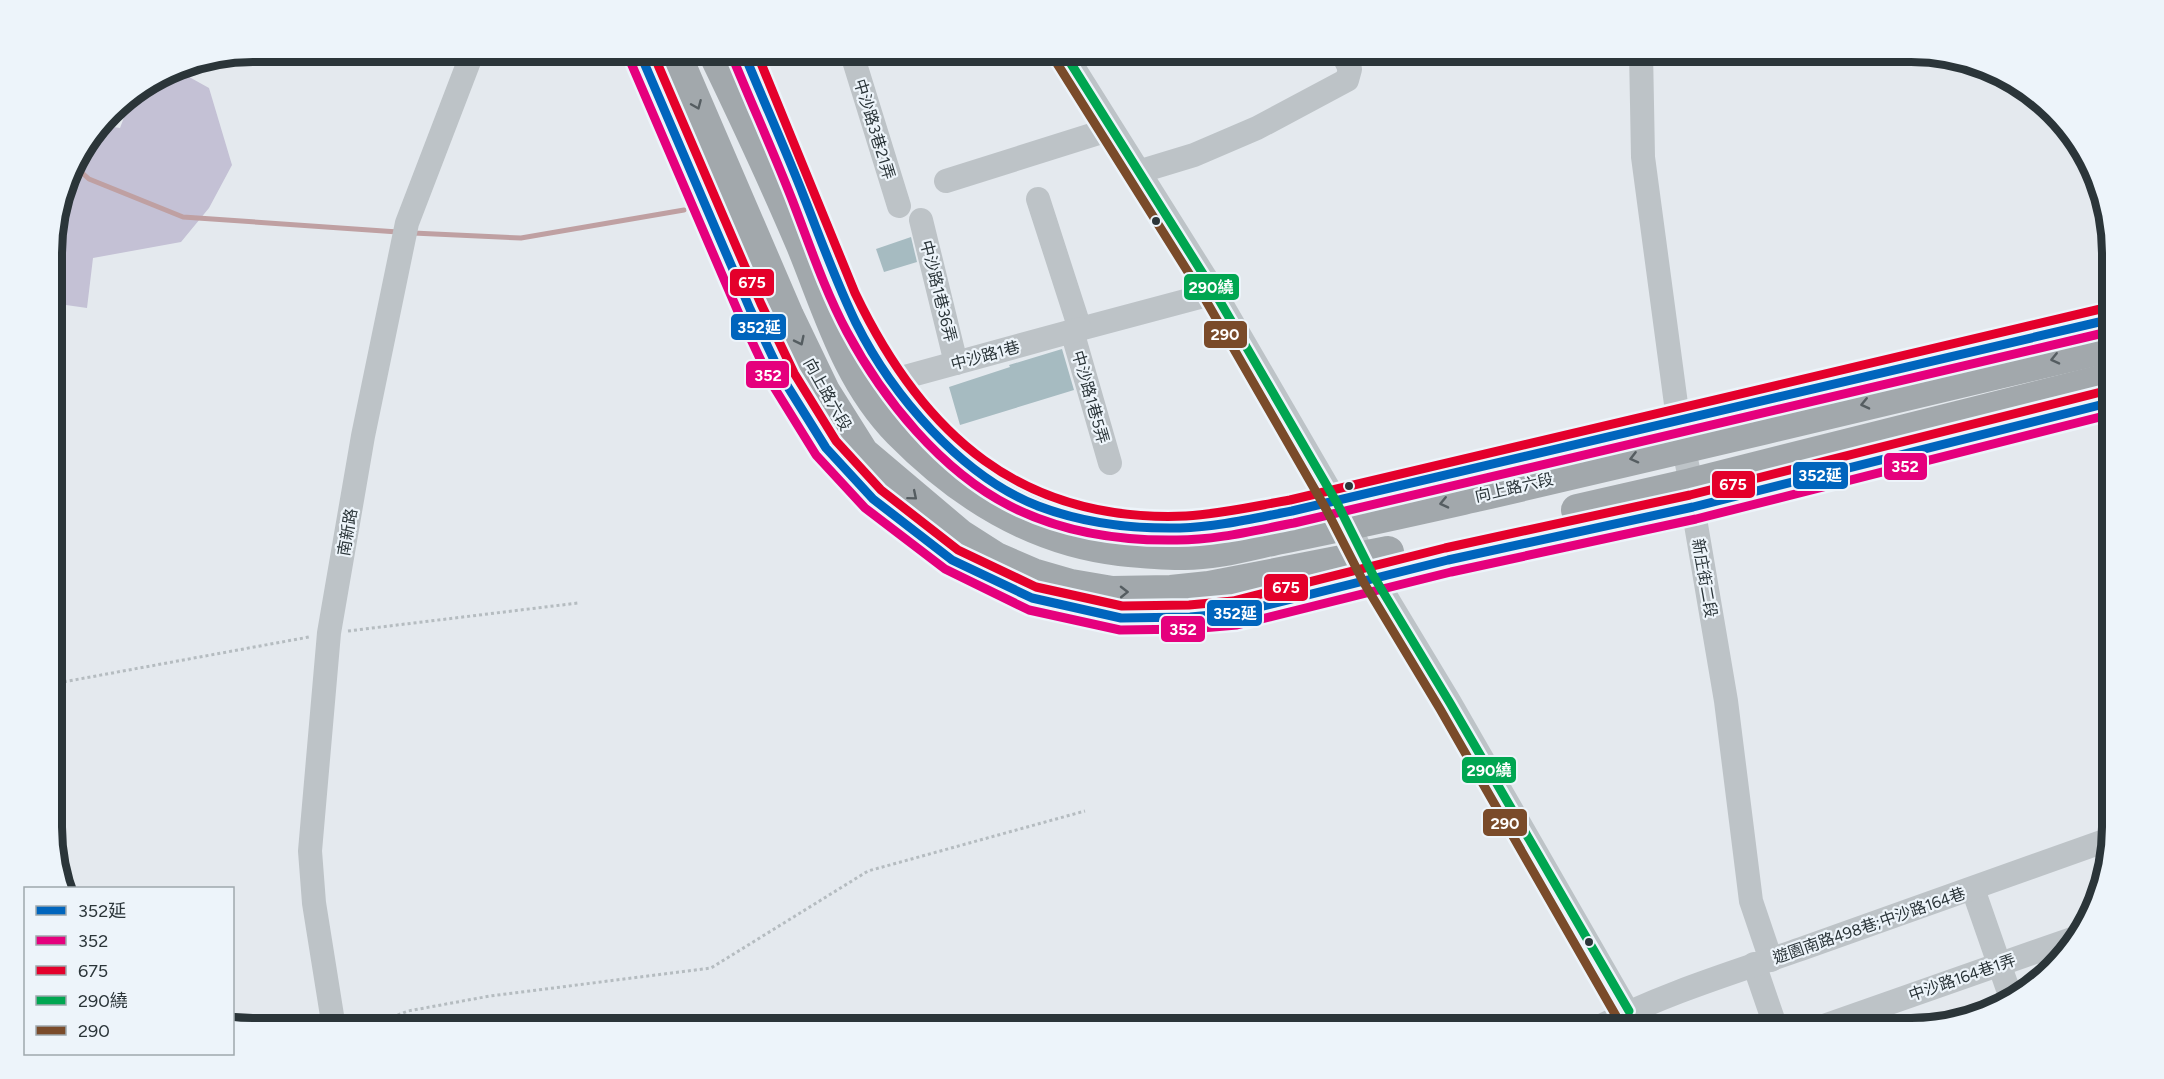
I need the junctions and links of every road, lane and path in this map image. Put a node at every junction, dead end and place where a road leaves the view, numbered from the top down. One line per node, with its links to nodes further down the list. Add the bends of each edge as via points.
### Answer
1 (469, 62): 40 (street, 南新路, via 405,233 363,436 329,633 310,850)
2 (644, 62): 28 (main road, 向上路六段, via 783,379 826,448 846,471 873,499 952,560 1032,598 1121,618 1235,613)
3 (679, 62): 28 (main road, 向上路六段, one-way to 28, via 824,391 862,453 960,535 996,558 1033,574 1112,592 1171,591)
4 (718, 62): 27 (main road, 向上路六段, via 801,243 850,365 870,398 900,433 954,480 1005,516 1079,543 1117,550 1183,555 1225,550)
5 (747, 62): 21 (main road, 向上路六段, via 844,299)
6 (854, 62): 14 (street, 中沙路3巷21弄)
7 (1070, 62): 10 (street)
8 (1346, 62): 11 (street, via 1350,69 1347,80 1257,128 1194,155)
9 (1641, 62): 24 (street, 新庄街二段, via 1643,157)
10 (1111, 129): 11 (street); 12 (street)
11 (1138, 172): 16 (street)
12 (946, 181)
13 (1038, 199): 18 (street)
14 (899, 206)
15 (921, 220): 20 (street, 中沙路1巷36弄)
16 (1215, 294): 18 (street, 中沙路1巷); 27 (street)
17 (2102, 322): 24 (main road, 向上路六段)
18 (1076, 330): 20 (street, 中沙路1巷); 25 (street, 中沙路1巷5弄)
19 (2102, 348): 24 (main road, 向上路六段, one-way to 24)
20 (956, 363): 21 (street, 中沙路1巷)
21 (890, 381): 27 (main road, 向上路六段, via 927,425 995,484 1030,502 1084,520 1179,528)
22 (2102, 381): 26 (main road, 向上路六段)
23 (2102, 404): 26 (main road, 向上路六段)
24 (1681, 433): 26 (street, 新庄街二段); 27 (main road, 向上路六段, one-way to 27)
25 (1110, 463)
26 (1692, 495): 28 (main road, 向上路六段); 33 (street, 新庄街二段, via 1726,701)
27 (1342, 514): 28 (street)
28 (1369, 568): 36 (street)
29 (1085, 811): 41 (path, via 868,871 711,968 490,996)
30 (2101, 842): 31 (street, 遊園南路498巷;中沙路164巷)
31 (1973, 889): 33 (street, 遊園南路498巷;中沙路164巷); 34 (street)
32 (2063, 942): 34 (street, 中沙路164巷1弄)
33 (1762, 962): 37 (street, 遊園南路498巷;中沙路164巷); 38 (street, 新庄街二段)
34 (2000, 964): 35 (street); 39 (street, 中沙路164巷1弄)
35 (2009, 991)
36 (1632, 1017)
37 (1637, 1017)
38 (1774, 1017)
39 (1849, 1017)
40 (332, 1018)
41 (390, 1018)

